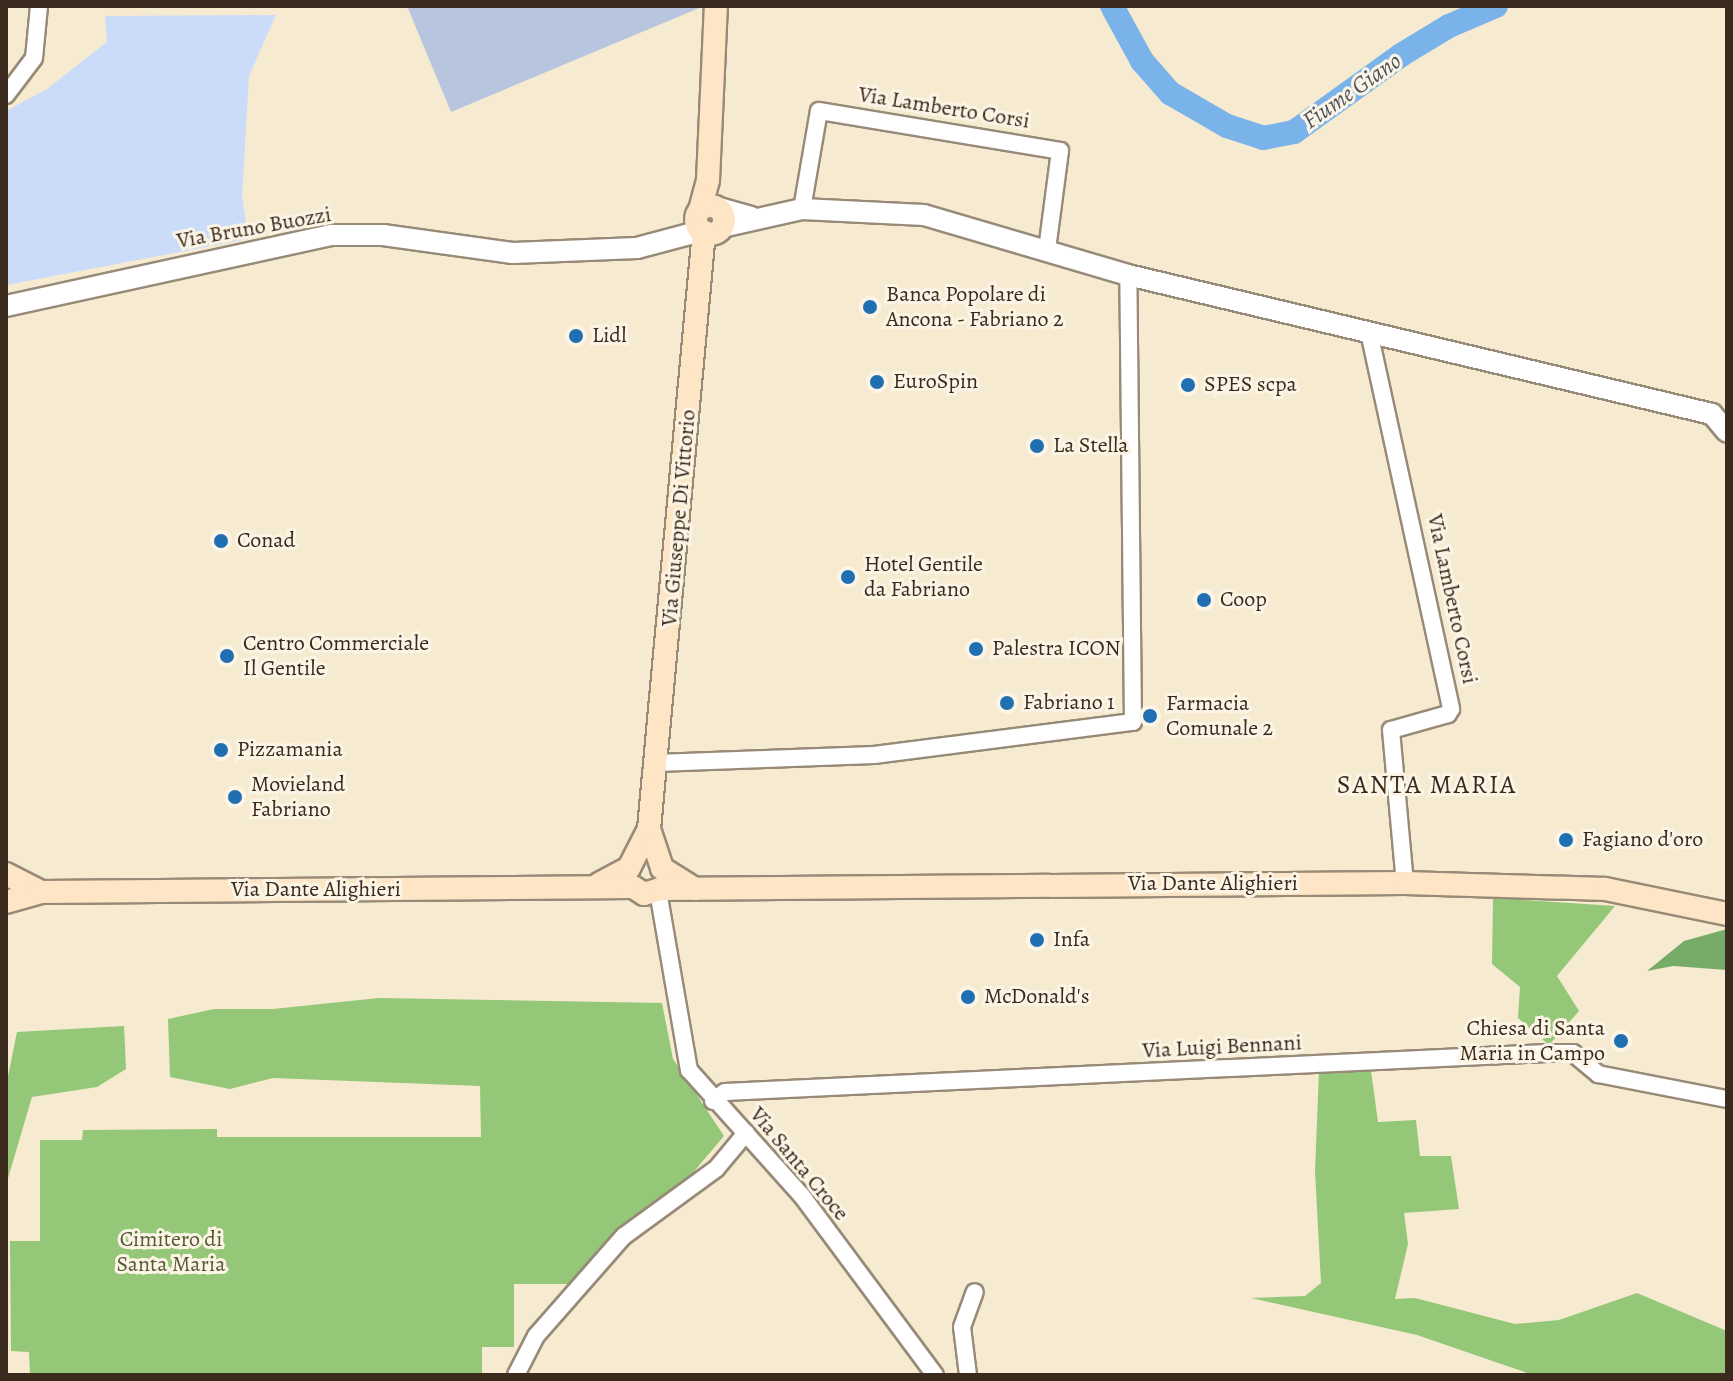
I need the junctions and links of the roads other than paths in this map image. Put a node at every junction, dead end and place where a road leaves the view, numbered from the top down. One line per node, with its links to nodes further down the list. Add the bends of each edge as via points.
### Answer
1 (39, 6): 3 (street, via 34,58)
2 (716, 6): 5 (main road)
3 (6, 95)
4 (802, 209): 5 (street); 7 (street, via 924,215); 7 (street, Via Lamberto Corsi, via 819,111 1045,148 1060,151)
5 (709, 220): 6 (street); 8 (main road, Via Giuseppe Di Vittorio)
6 (658, 243): 8 (street, Via Bruno Buozzi, via 689,251); 10 (street, Via Bruno Buozzi, via 513,253 383,235 332,235)
7 (1047, 250): 9 (street)
8 (704, 273): 14 (main road, Via Giuseppe Di Vittorio)
9 (1128, 275): 11 (street); 14 (street, via 1133,722 874,755)
10 (6, 306)
11 (1369, 332): 12 (street); 17 (street, Via Lamberto Corsi, via 1451,709 1391,730)
12 (1719, 413): 13 (street)
13 (1727, 432)
14 (656, 763): 16 (main road, Via Giuseppe Di Vittorio)
15 (6, 874): 18 (main road, Via Dante Alighieri)
16 (647, 878): 17 (main road, Via Dante Alighieri, via 696,890); 18 (main road, Via Dante Alighieri, via 591,887); 22 (street, Via Santa Croce, via 683,1051 689,1070)
17 (1405, 883): 20 (main road, Via Dante Alighieri, via 1605,889)
18 (41, 892): 19 (main road, Via Dante Alighieri)
19 (6, 902)
20 (1727, 914)
21 (1727, 1099): 22 (street, Via Luigi Bennani, via 1598,1074 1573,1053 1547,1053 725,1092)
22 (713, 1101): 23 (street, Via Santa Croce)
23 (746, 1133): 25 (street, via 716,1169 624,1236 536,1336); 26 (street, Via Santa Croce, via 802,1196)
24 (975, 1292): 27 (street, via 962,1327)
25 (516, 1375)
26 (935, 1375)
27 (968, 1375)

